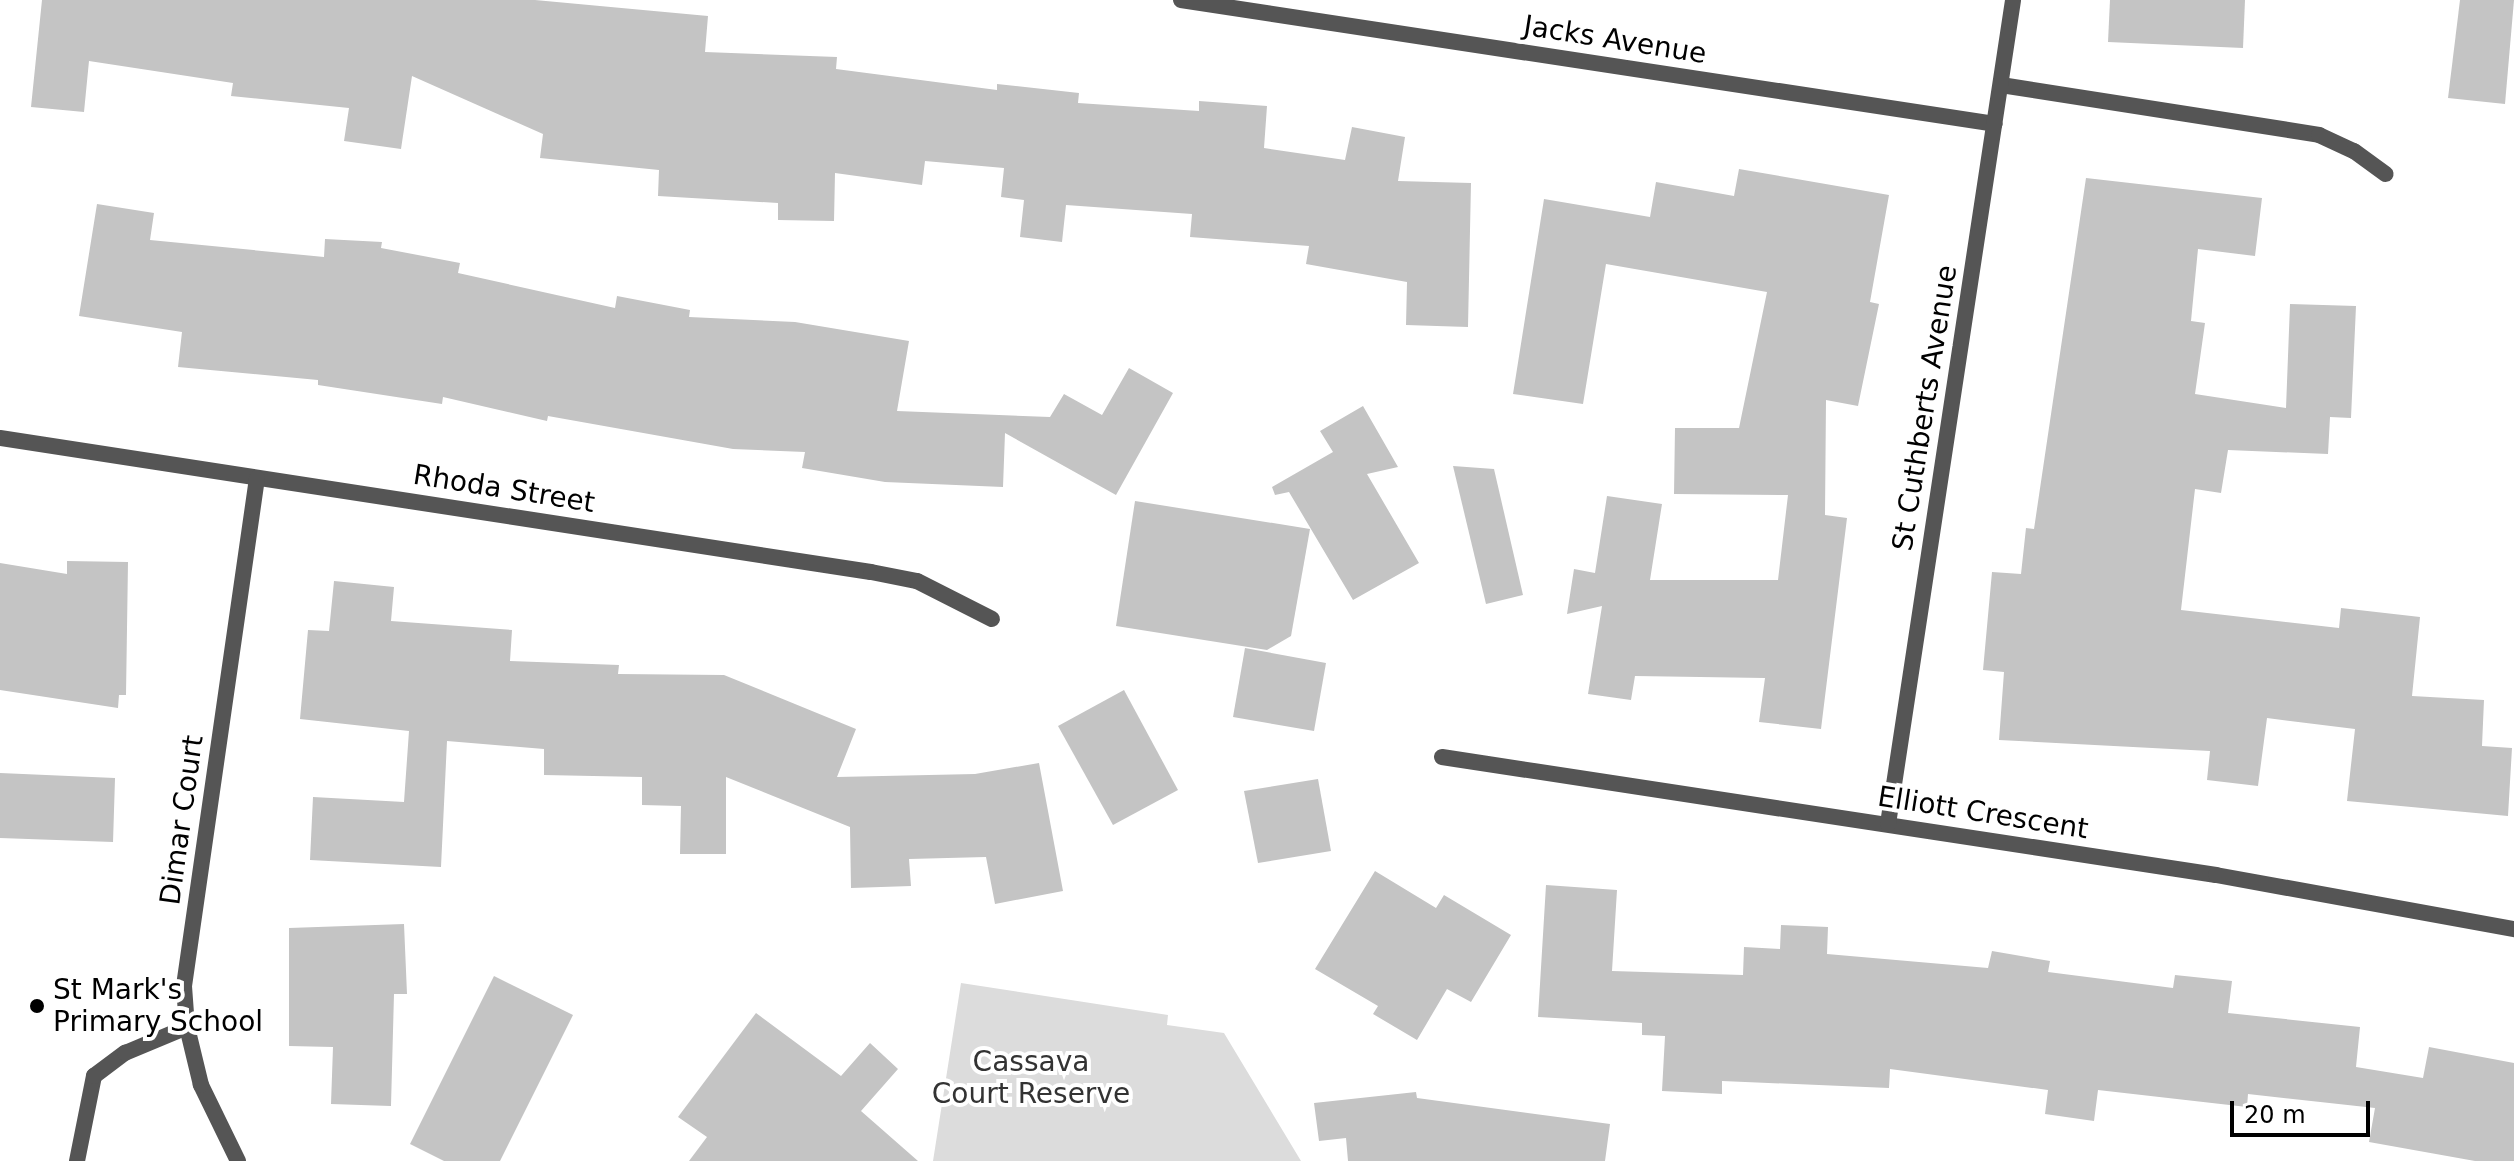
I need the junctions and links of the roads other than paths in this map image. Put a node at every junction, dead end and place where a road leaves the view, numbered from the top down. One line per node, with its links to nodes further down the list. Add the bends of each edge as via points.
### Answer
1 (1181, 0): 4 (street, Jacks Avenue)
2 (2013, 0): 3 (street, St Cuthberts Avenue)
3 (2001, 85): 4 (street, St Cuthberts Avenue); 5 (street, via 2285,127 2354,151)
4 (1995, 124): 10 (street, St Cuthberts Avenue)
5 (2386, 174)
6 (0, 438): 7 (street, Rhoda Street)
7 (257, 478): 8 (street, Rhoda Street, via 871,572 917,581); 12 (street, Dimar Court, via 184,986)
8 (992, 619)
9 (1442, 757): 10 (street, Elliott Crescent)
10 (1888, 824): 11 (street, Elliott Crescent)
11 (2514, 929)
12 (187, 1027): 13 (street, via 125,1053 94,1076); 14 (street, Dimar Court, via 201,1085)
13 (77, 1161)
14 (238, 1161)

